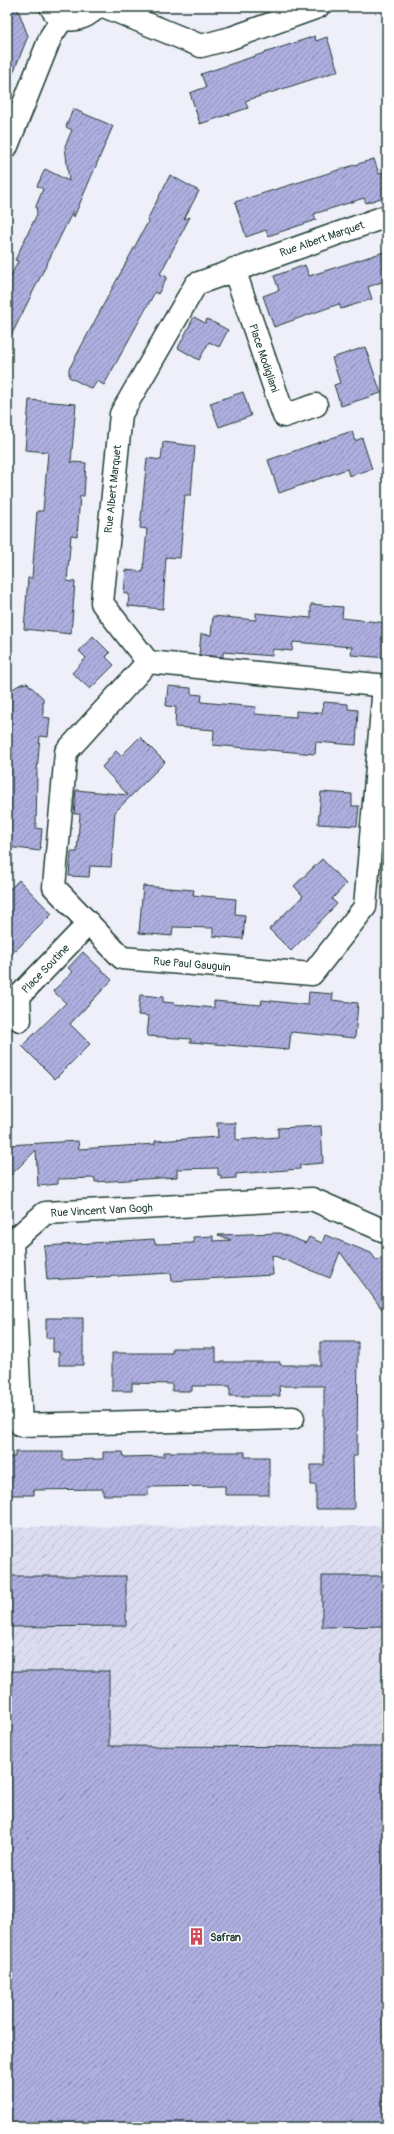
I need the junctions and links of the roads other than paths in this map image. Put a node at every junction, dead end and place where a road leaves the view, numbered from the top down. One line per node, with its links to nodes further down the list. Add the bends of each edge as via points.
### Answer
1 (98, 7): 4 (street, via 90,15 77,20)
2 (106, 7): 3 (street, via 201,46)
3 (318, 7)
4 (57, 13): 5 (street, via 51,36)
5 (7, 146)
6 (387, 216): 7 (street, Rue Albert Marquet)
7 (234, 269): 8 (street, Place Modigliani, via 284,416); 9 (street, Rue Albert Marquet, via 196,284 121,414 102,603)
8 (316, 405)
9 (148, 662): 10 (street); 11 (street, Rue Paul Gauguin, via 66,752 54,887)
10 (386, 686): 11 (street, Rue Paul Gauguin, via 365,907 312,974 122,958)
11 (89, 924): 12 (street, Place Soutine, via 19,996)
12 (20, 1020)
13 (387, 1232): 14 (street, Rue Vincent Van Gogh, via 312,1199 45,1213 12,1242 21,1425)
14 (293, 1418)

